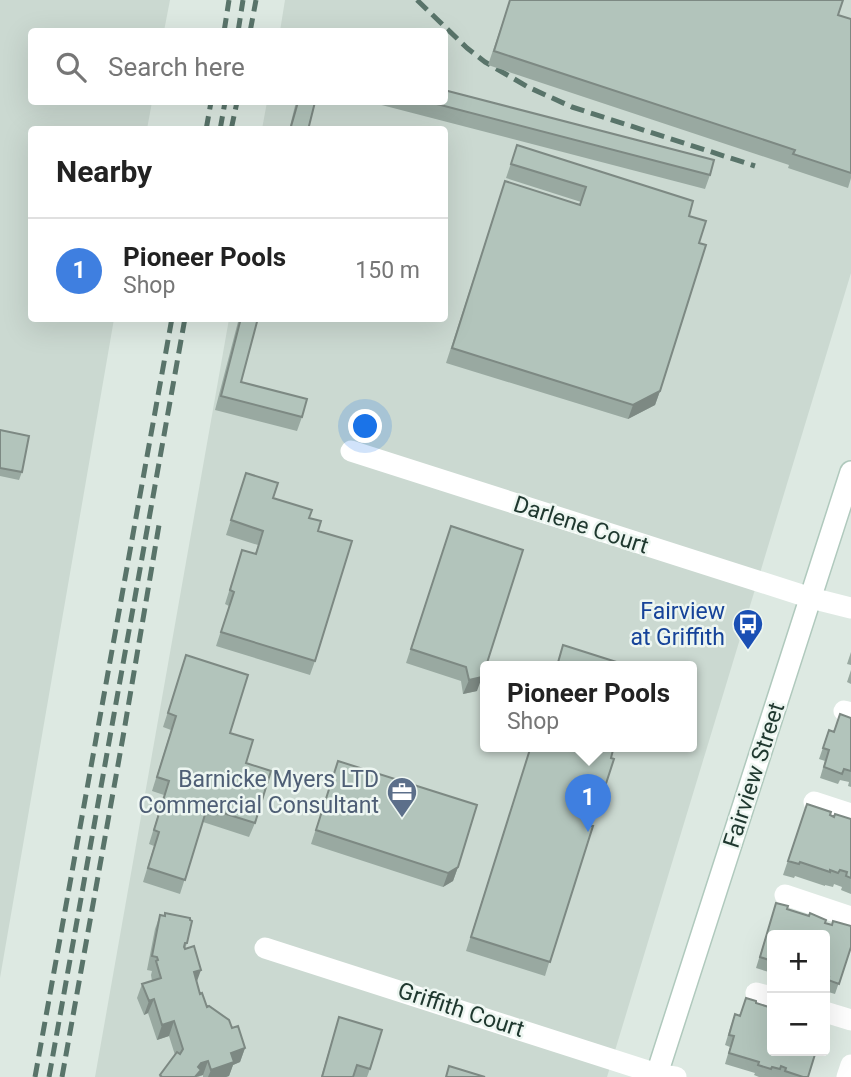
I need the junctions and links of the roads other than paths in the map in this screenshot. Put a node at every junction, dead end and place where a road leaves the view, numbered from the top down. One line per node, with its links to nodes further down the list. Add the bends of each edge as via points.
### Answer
1 (351, 452): 3 (street, Darlene Court)
2 (851, 472): 3 (street, Fairview Street)
3 (811, 598): 4 (street, Darlene Court); 13 (street, Fairview Street)
4 (851, 608)
5 (814, 802): 6 (street)
6 (851, 814)
7 (785, 895): 8 (street)
8 (851, 918)
9 (265, 948): 13 (street, Griffith Court)
10 (830, 1014): 11 (street)
11 (851, 1020)
12 (851, 1065): 14 (street)
13 (663, 1076)
14 (847, 1077)

